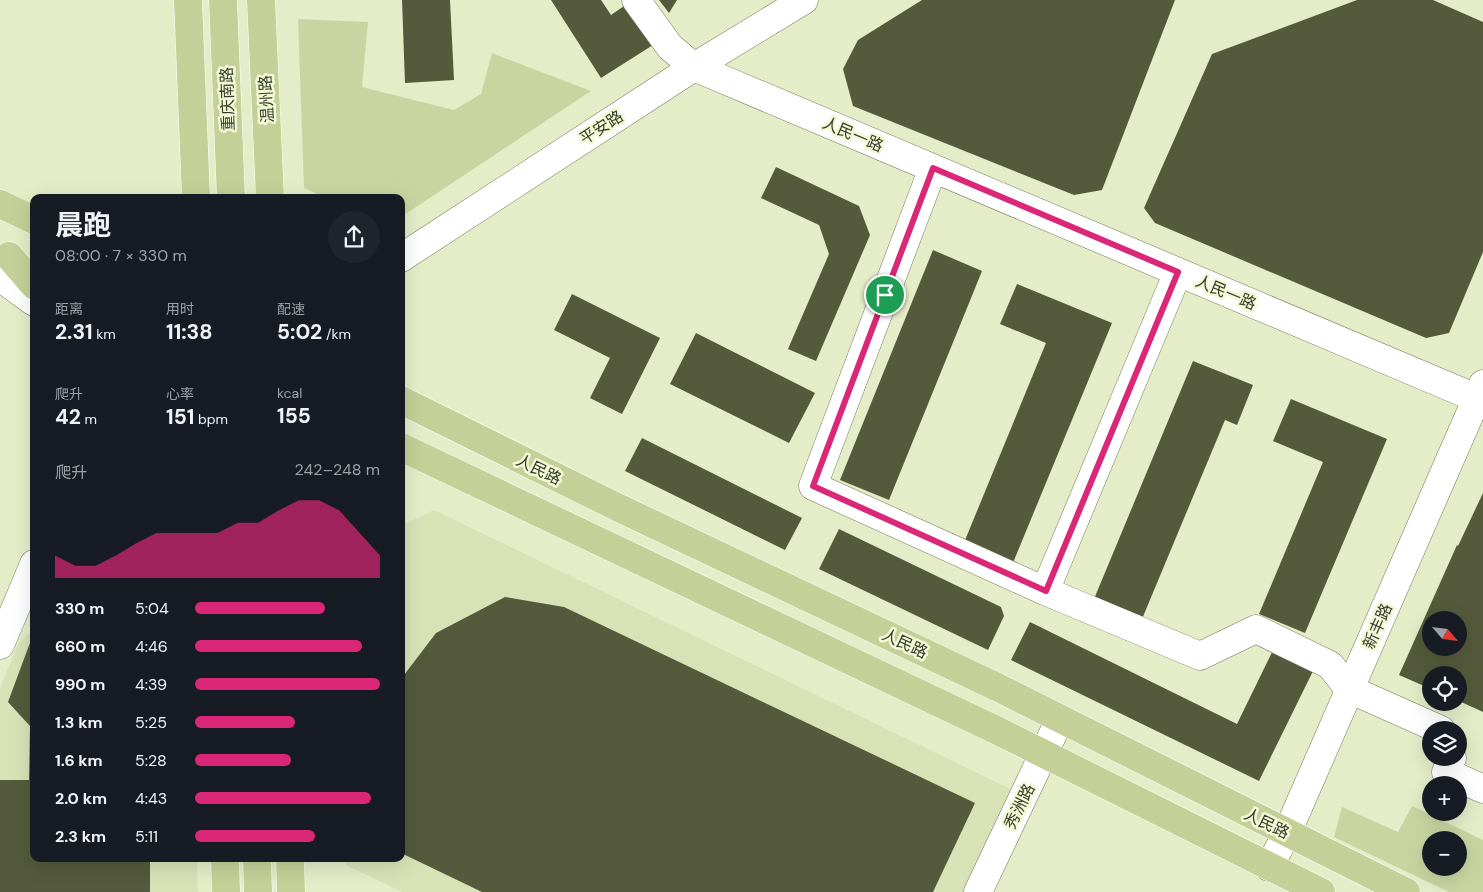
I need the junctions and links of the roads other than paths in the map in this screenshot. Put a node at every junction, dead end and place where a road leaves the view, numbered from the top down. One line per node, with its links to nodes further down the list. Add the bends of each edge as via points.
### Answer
1 (188, 0): 8 (main road)
2 (223, 0): 9 (main road, 重庆南路)
3 (261, 0): 10 (main road, 温州路)
4 (636, 0): 6 (street, 人民一路, via 670,47)
5 (804, 0): 6 (street, 平安路)
6 (694, 67): 7 (street, 人民一路); 13 (street, 平安路)
7 (933, 168): 16 (street, 人民一路); 23 (street, via 813,486)
8 (189, 191)
9 (231, 194)
10 (270, 194)
11 (0, 204): 12 (main road)
12 (30, 218)
13 (405, 255)
14 (3, 261): 15 (main road); 17 (main road); 18 (street)
15 (30, 267)
16 (1178, 272): 19 (street, 人民一路); 23 (street)
17 (30, 282)
18 (30, 297)
19 (1481, 394): 25 (street, 新丰路)
20 (405, 402): 26 (main road, 人民路, via 628,513)
21 (414, 459): 28 (main road)
22 (30, 574): 24 (street)
23 (1046, 591): 25 (street, via 1200,656 1256,629 1330,665)
24 (0, 645)
25 (1349, 689): 27 (street); 31 (street, 新丰路)
26 (1060, 719): 28 (street, 秀洲路); 31 (main road, 人民路)
27 (1422, 722)
28 (1044, 754): 35 (main road); 39 (street, 秀洲路)
29 (1449, 766): 30 (street, via 1446,772)
30 (1483, 789)
31 (1286, 833): 35 (street, 新丰路); 41 (main road, 人民路)
32 (225, 862): 36 (main road)
33 (257, 862): 37 (main road)
34 (290, 862): 38 (main road)
35 (1269, 867): 40 (main road)
36 (226, 892)
37 (258, 892)
38 (291, 892)
39 (978, 892)
40 (1321, 892)
41 (1406, 892)

